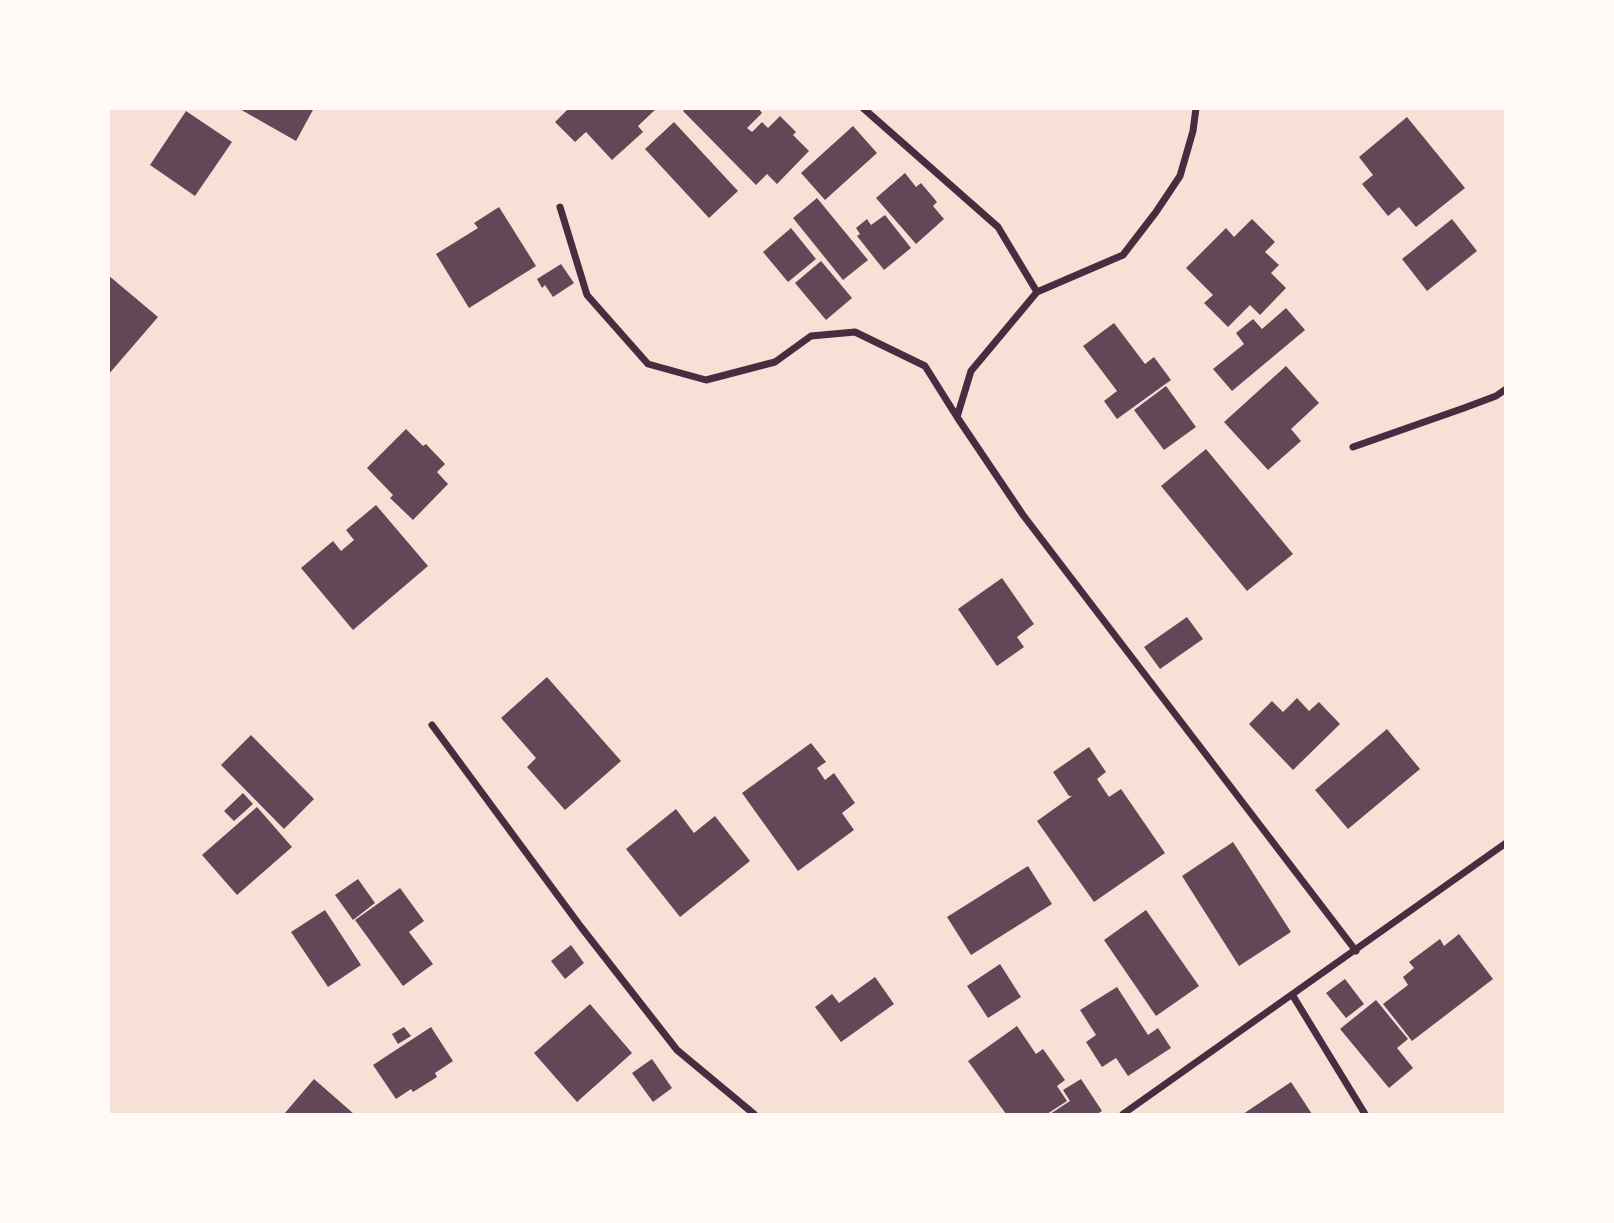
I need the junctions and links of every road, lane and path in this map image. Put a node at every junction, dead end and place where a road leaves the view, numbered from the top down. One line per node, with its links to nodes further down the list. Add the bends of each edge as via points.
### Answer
1 (863, 108): 4 (street, via 998,227)
2 (1196, 108): 4 (street, via 1180,176 1123,255)
3 (560, 207): 6 (street, via 587,295 648,364 706,380 775,362 811,336 855,332 925,366)
4 (1037, 292): 6 (street, via 971,371)
5 (1506, 389): 7 (street)
6 (957, 417): 10 (street, via 1023,515)
7 (1353, 447)
8 (432, 725): 12 (street, via 677,1049)
9 (1506, 843): 10 (street)
10 (1356, 951): 11 (street)
11 (1293, 996): 13 (street); 14 (street)
12 (754, 1115)
13 (1123, 1115)
14 (1365, 1115)

